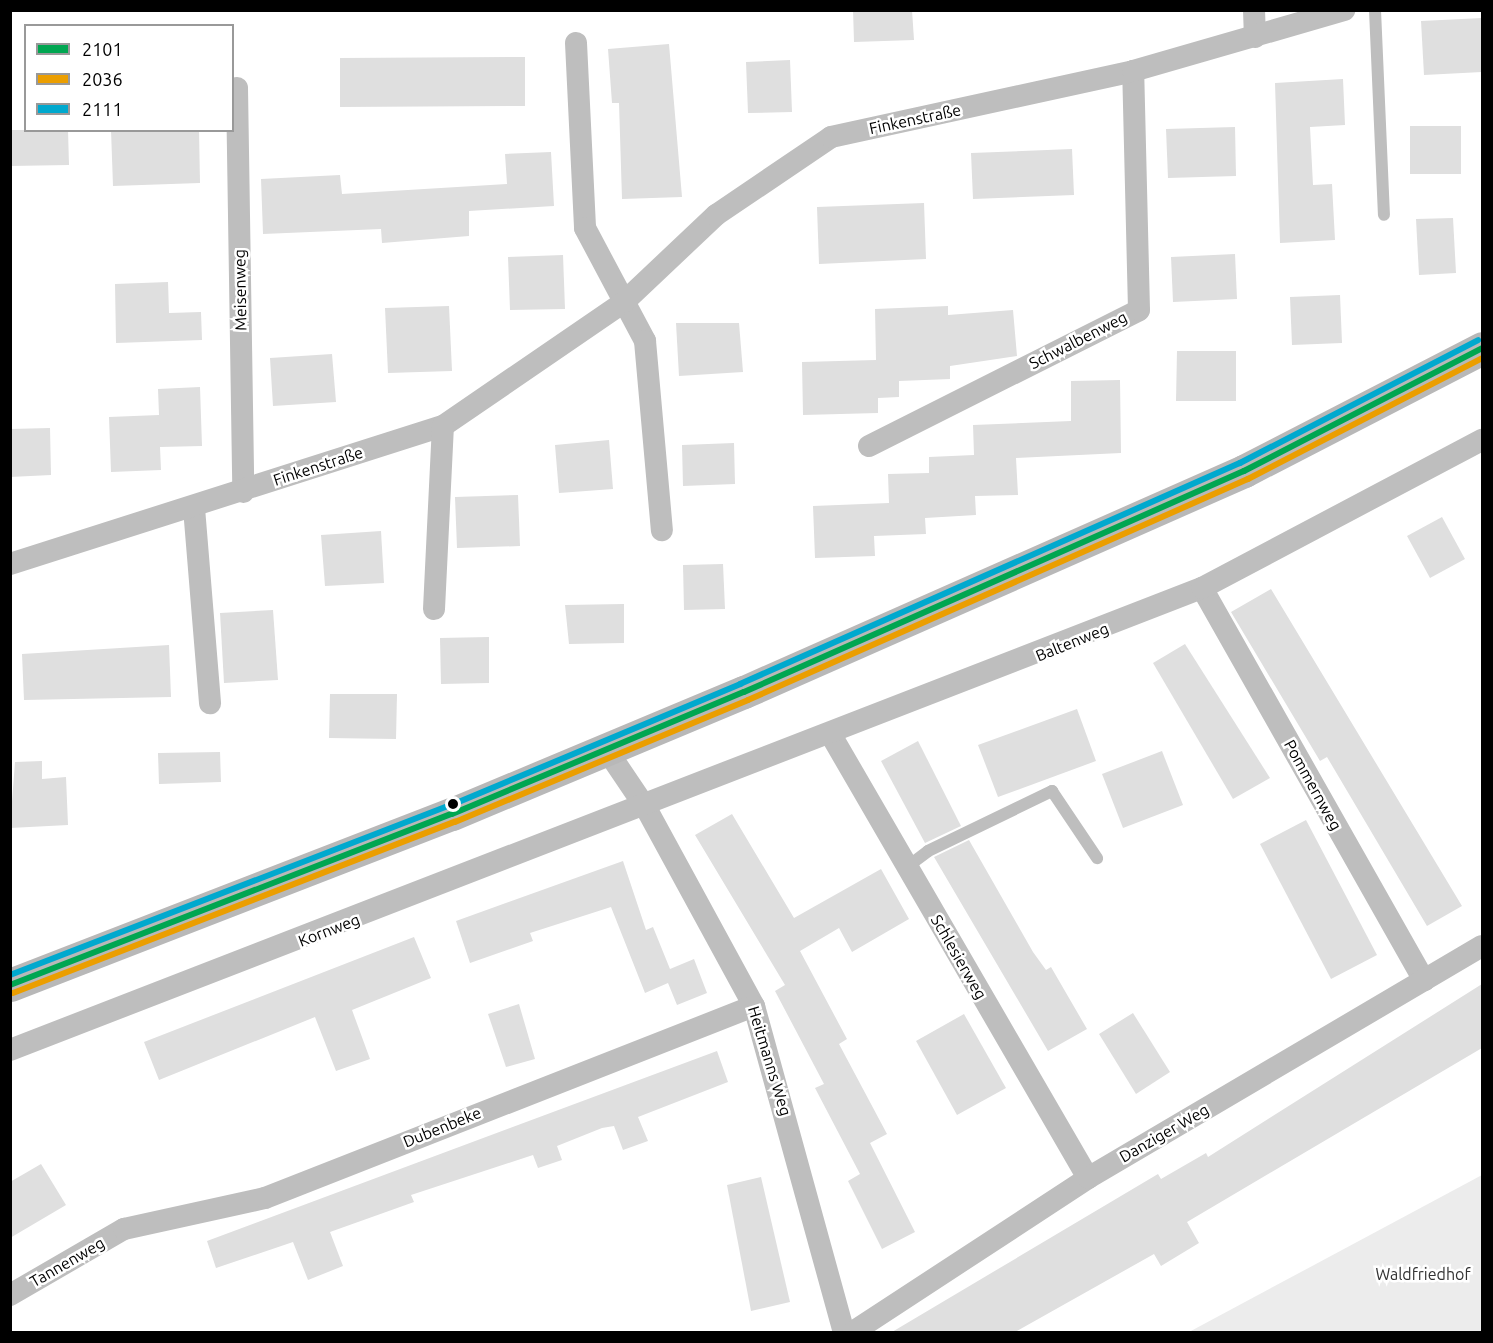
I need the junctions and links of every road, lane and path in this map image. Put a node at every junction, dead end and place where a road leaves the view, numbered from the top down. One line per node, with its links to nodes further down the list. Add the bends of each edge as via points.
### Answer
1 (1254, 10): 4 (street)
2 (1344, 10): 4 (street, Finkenstraße)
3 (1375, 10): 8 (lane)
4 (1255, 37): 6 (street, Finkenstraße)
5 (576, 43): 9 (street, via 585,228)
6 (1132, 71): 9 (street, Finkenstraße, via 831,137 716,215); 13 (street, Schwalbenweg, via 1138,310)
7 (237, 88): 14 (street, Meisenweg)
8 (1384, 215)
9 (624, 302): 11 (street, Finkenstraße); 16 (street, via 645,341)
10 (1482, 348): 22 (main road, via 1245,471)
11 (443, 426): 14 (street, Finkenstraße); 19 (street)
12 (1482, 440): 18 (street, Baltenweg)
13 (869, 446)
14 (243, 492): 15 (street, Finkenstraße)
15 (194, 508): 17 (street, Finkenstraße); 20 (street)
16 (662, 530)
17 (10, 564)
18 (1202, 588): 21 (street, Baltenweg); 27 (street, Pommernweg)
19 (434, 609)
20 (210, 703)
21 (831, 735): 23 (street, Baltenweg); 25 (street, Schlesierweg)
22 (606, 749): 23 (street, Heitmanns Weg); 28 (main road)
23 (646, 808): 29 (street, Heitmanns Weg); 30 (street, Kornweg)
24 (1097, 858): 25 (lane, via 1052,791 928,851)
25 (907, 867): 31 (street, Schlesierweg)
26 (1482, 946): 27 (street, Danziger Weg)
27 (1424, 981): 31 (street, Danziger Weg)
28 (10, 985)
29 (754, 1006): 32 (street, Dubenbeke, via 266,1198); 34 (street, Heitmanns Weg)
30 (10, 1050)
31 (1088, 1178): 35 (street, Danziger Weg)
32 (124, 1229): 33 (street, Tannenweg)
33 (10, 1295)
34 (844, 1332)
35 (853, 1332)

